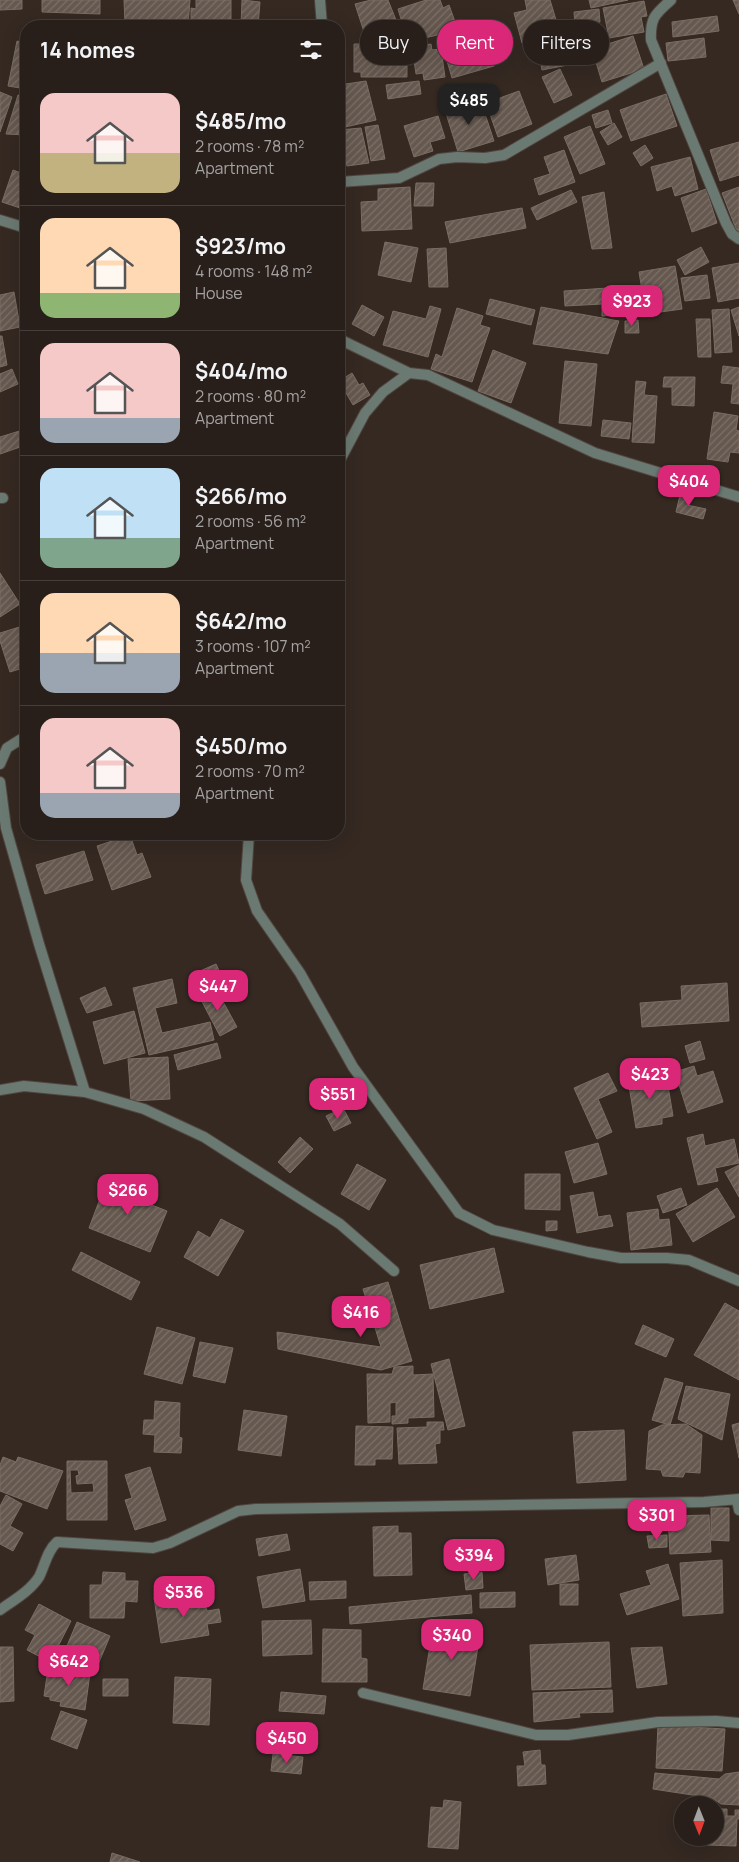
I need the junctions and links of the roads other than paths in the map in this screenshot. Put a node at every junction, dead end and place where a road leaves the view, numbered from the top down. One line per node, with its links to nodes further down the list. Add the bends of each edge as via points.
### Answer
1 (320, 0): 3 (street)
2 (671, 0): 4 (street, via 656,13 650,24 651,40)
3 (322, 20)
4 (661, 63): 5 (street, via 504,155 439,159 399,178); 8 (street, via 726,223)
5 (345, 182)
6 (0, 220): 7 (street)
7 (20, 226)
8 (739, 239)
9 (345, 342): 10 (street)
10 (409, 373): 11 (street, via 383,392 365,413); 12 (street, via 428,374 595,453)
11 (345, 451)
12 (739, 497)
13 (20, 740): 14 (street, via 7,748)
14 (0, 764)
15 (0, 782): 18 (street, via 6,828)
16 (249, 840): 20 (street, via 246,880 257,911 300,973 352,1067 458,1213 492,1230 588,1252 621,1258 689,1260)
17 (0, 1090): 18 (street, via 24,1086)
18 (85, 1092): 19 (street, via 144,1109 204,1137 340,1224)
19 (394, 1271)
20 (739, 1281)
21 (738, 1503): 22 (street, via 238,1511 153,1548 57,1542 38,1578)
22 (0, 1610)
23 (363, 1693): 24 (street, via 536,1735 568,1735 658,1722)
24 (739, 1723)

